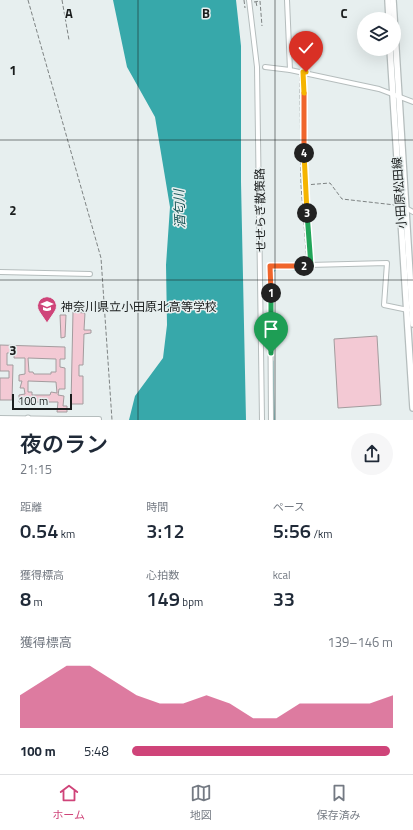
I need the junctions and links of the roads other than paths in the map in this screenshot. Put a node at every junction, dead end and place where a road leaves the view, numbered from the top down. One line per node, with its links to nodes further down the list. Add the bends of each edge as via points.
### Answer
1 (249, 0): 22 (street, せせらぎ散策路, via 257,67)
2 (287, 0): 8 (street)
3 (388, 0): 5 (main road)
4 (393, 0): 9 (main road, 小田原松田線)
5 (389, 12)
6 (391, 56): 9 (main road, 小田原松田線)
7 (266, 67): 8 (street)
8 (290, 70): 9 (street)
9 (396, 95): 10 (street); 11 (main road, 小田原松田線)
10 (413, 102)
11 (403, 207): 12 (street); 15 (main road, 小田原松田線)
12 (413, 212)
13 (0, 272): 14 (street)
14 (90, 274)
15 (411, 310): 16 (main road, 小田原松田線); 17 (main road, 小田原松田線); 23 (street, via 384,305 387,263 270,266)
16 (413, 324)
17 (413, 408)
18 (0, 418): 19 (street)
19 (28, 419): 20 (street)
20 (66, 419): 21 (street)
21 (99, 419)
22 (262, 420)
23 (271, 420)

